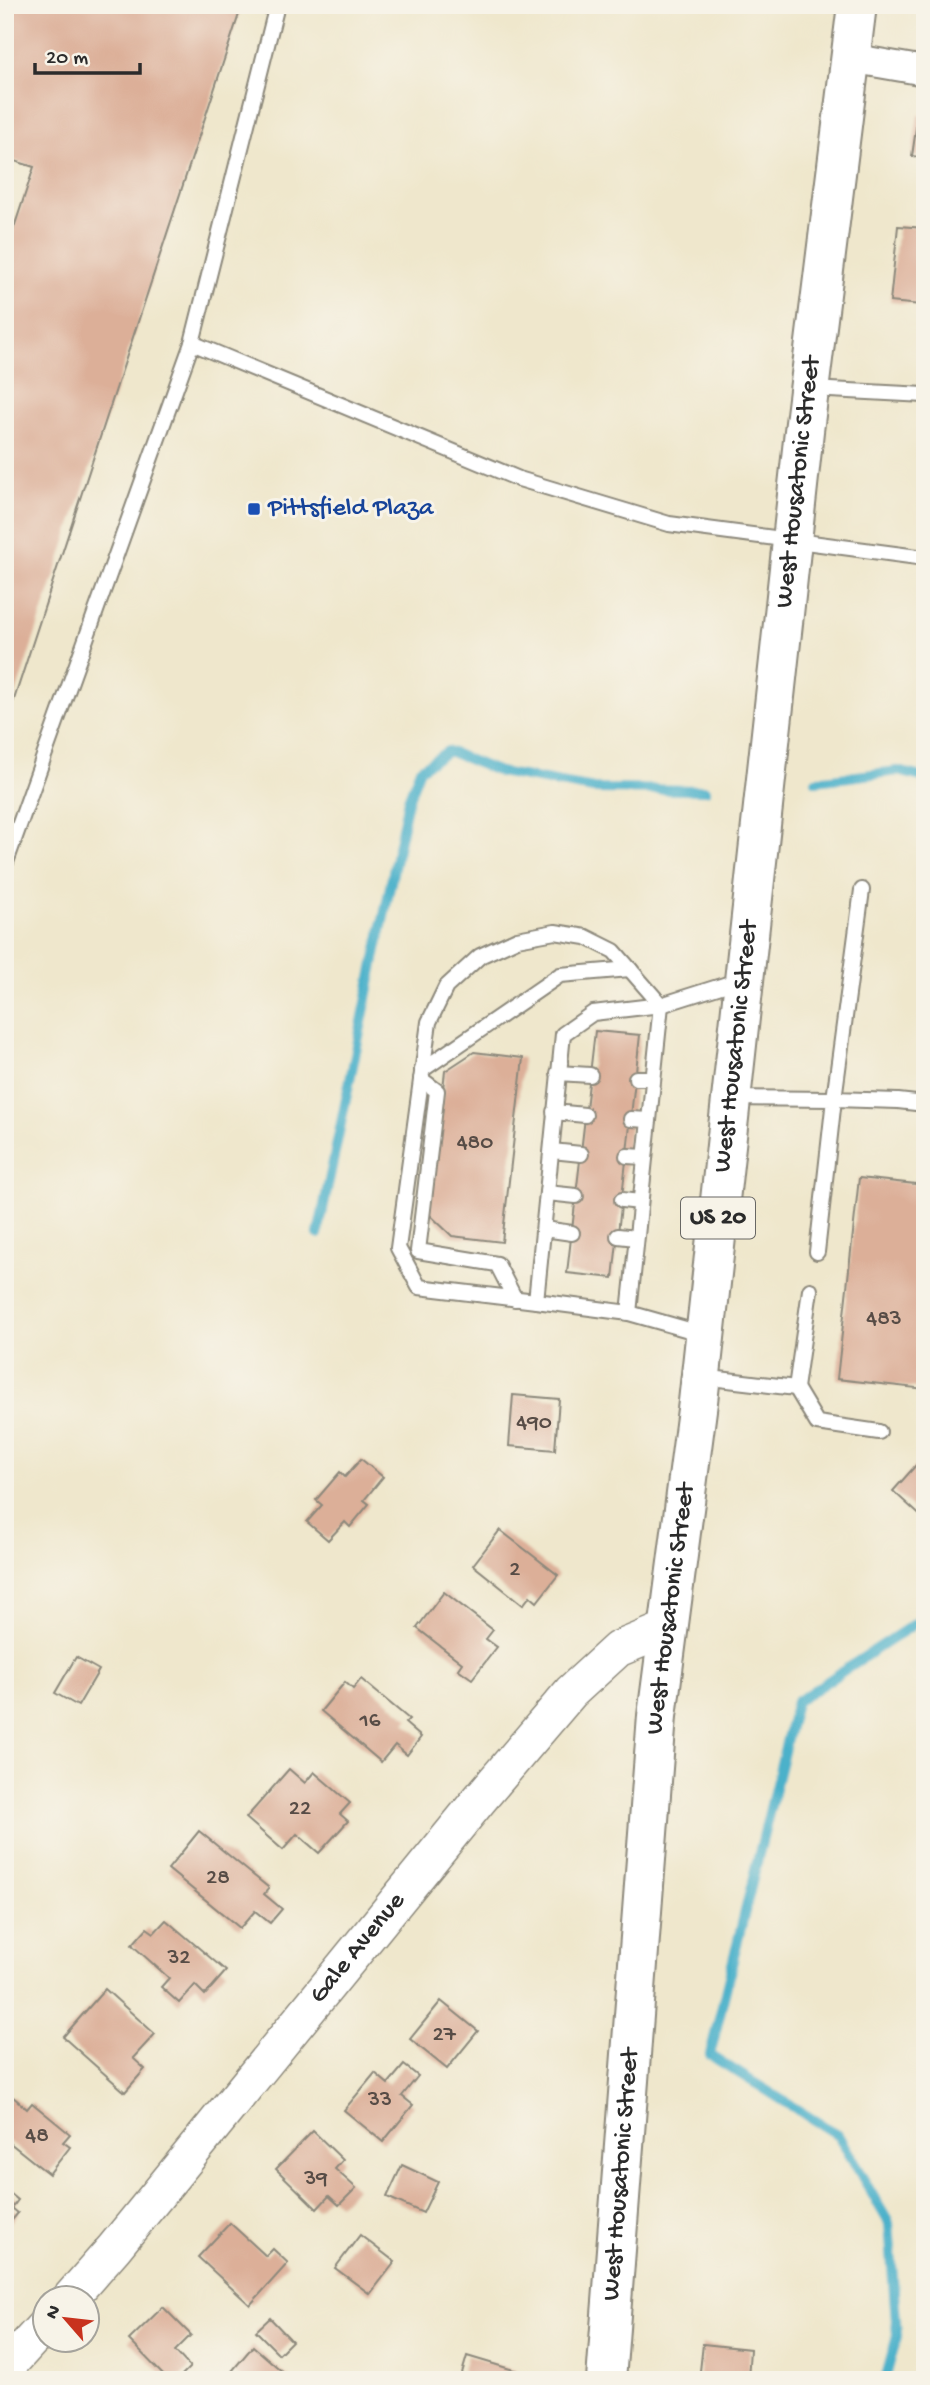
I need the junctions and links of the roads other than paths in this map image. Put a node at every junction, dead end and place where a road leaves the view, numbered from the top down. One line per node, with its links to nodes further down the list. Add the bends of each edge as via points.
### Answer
1 (277, 5): 5 (lane)
2 (857, 5): 3 (highway, West Housatonic Street / US 20)
3 (850, 58): 4 (street); 6 (highway, West Housatonic Street / US 20)
4 (925, 71)
5 (192, 343): 8 (lane, via 519,480 670,524); 10 (lane)
6 (810, 389): 7 (lane); 8 (highway, West Housatonic Street / US 20)
7 (925, 395)
8 (793, 540): 9 (lane); 13 (highway, West Housatonic Street / US 20)
9 (925, 558)
10 (5, 865)
11 (862, 890): 21 (lane)
12 (630, 969): 14 (lane); 16 (lane, via 560,975); 16 (lane, via 614,951 586,937 555,932 517,939 480,956 446,987 429,1022)
13 (744, 979): 14 (lane); 20 (highway, West Housatonic Street / US 20)
14 (661, 1005): 15 (lane, via 593,1013 562,1034); 19 (lane)
15 (558, 1073): 17 (lane); 23 (lane)
16 (422, 1075): 41 (lane, via 438,1091 418,1251 497,1264); 41 (lane, via 398,1248 419,1287)
17 (590, 1075)
18 (636, 1078): 19 (lane)
19 (653, 1078): 26 (lane)
20 (731, 1098): 21 (lane); 44 (highway, West Housatonic Street / US 20)
21 (834, 1099): 22 (lane); 39 (lane)
22 (925, 1104)
23 (554, 1112): 24 (lane); 27 (lane)
24 (585, 1115)
25 (631, 1119): 26 (lane)
26 (649, 1120): 30 (lane)
27 (552, 1152): 28 (lane); 31 (lane)
28 (581, 1154)
29 (627, 1156): 30 (lane)
30 (645, 1157): 34 (lane)
31 (547, 1193): 32 (lane); 35 (lane)
32 (576, 1196)
33 (622, 1200): 34 (lane)
34 (640, 1202): 38 (lane)
35 (544, 1229): 36 (lane); 42 (lane)
36 (572, 1233)
37 (618, 1236): 38 (lane)
38 (636, 1238): 43 (lane)
39 (817, 1252)
40 (810, 1290): 46 (lane)
41 (515, 1299): 42 (lane)
42 (536, 1301): 43 (lane)
43 (629, 1313): 44 (lane)
44 (706, 1335): 45 (highway, West Housatonic Street / US 20)
45 (701, 1377): 46 (lane); 48 (highway, West Housatonic Street / US 20)
46 (796, 1388): 47 (lane, via 817,1423)
47 (879, 1432)
48 (669, 1628): 49 (street, Gale Avenue, via 618,1649 571,1692); 52 (highway, West Housatonic Street / US 20, via 652,1770)
49 (82, 2284)
50 (32, 2339): 51 (street)
51 (5, 2369)
52 (606, 2380)

